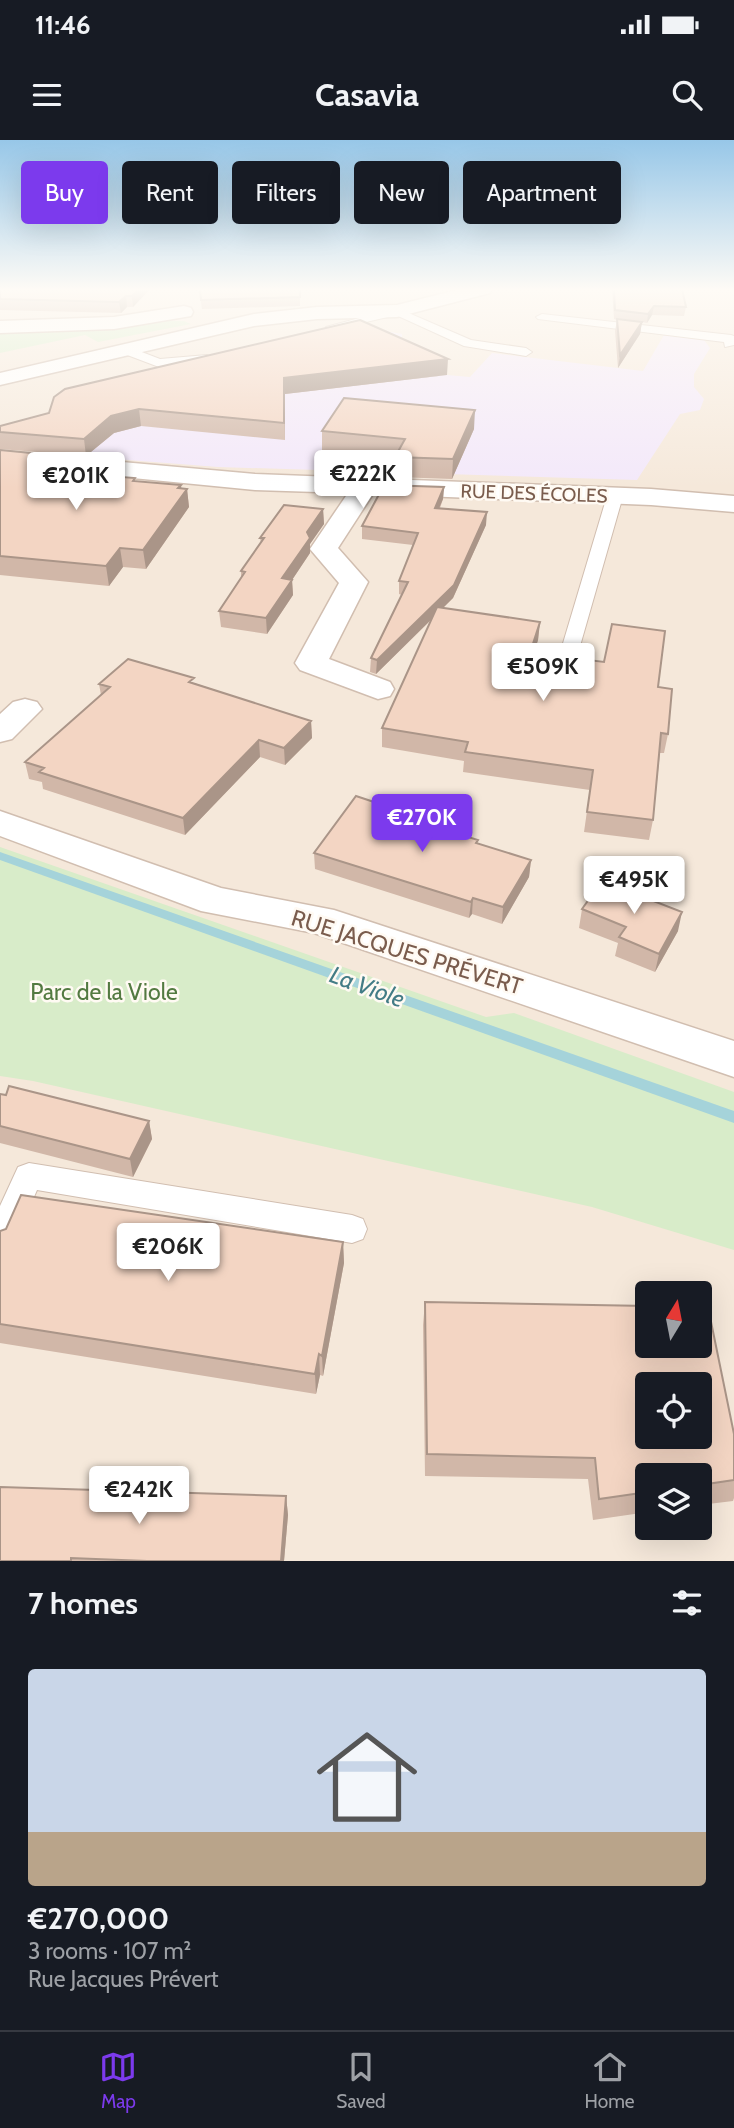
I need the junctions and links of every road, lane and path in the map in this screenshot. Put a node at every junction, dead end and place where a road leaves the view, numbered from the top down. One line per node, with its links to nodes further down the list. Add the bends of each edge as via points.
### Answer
1 (102, 355): 4 (street)
2 (139, 355): 3 (lane, via 159,363)
3 (221, 355)
4 (0, 379)
5 (0, 458): 6 (street, RUE DES ÉCOLES, via 230,481)
6 (364, 487): 7 (street, RUE DES ÉCOLES); 10 (street, via 324,549 354,582 311,663)
7 (615, 496): 8 (street, RUE DES ÉCOLES); 9 (lane)
8 (734, 504)
9 (567, 660)
10 (378, 689)
11 (26, 709): 12 (street)
12 (0, 732)
13 (0, 824): 14 (street, RUE JACQUES PRÉVERT, via 215,901 319,920)
14 (734, 1059)
15 (352, 1229): 16 (lane, via 29,1176)
16 (0, 1239)

